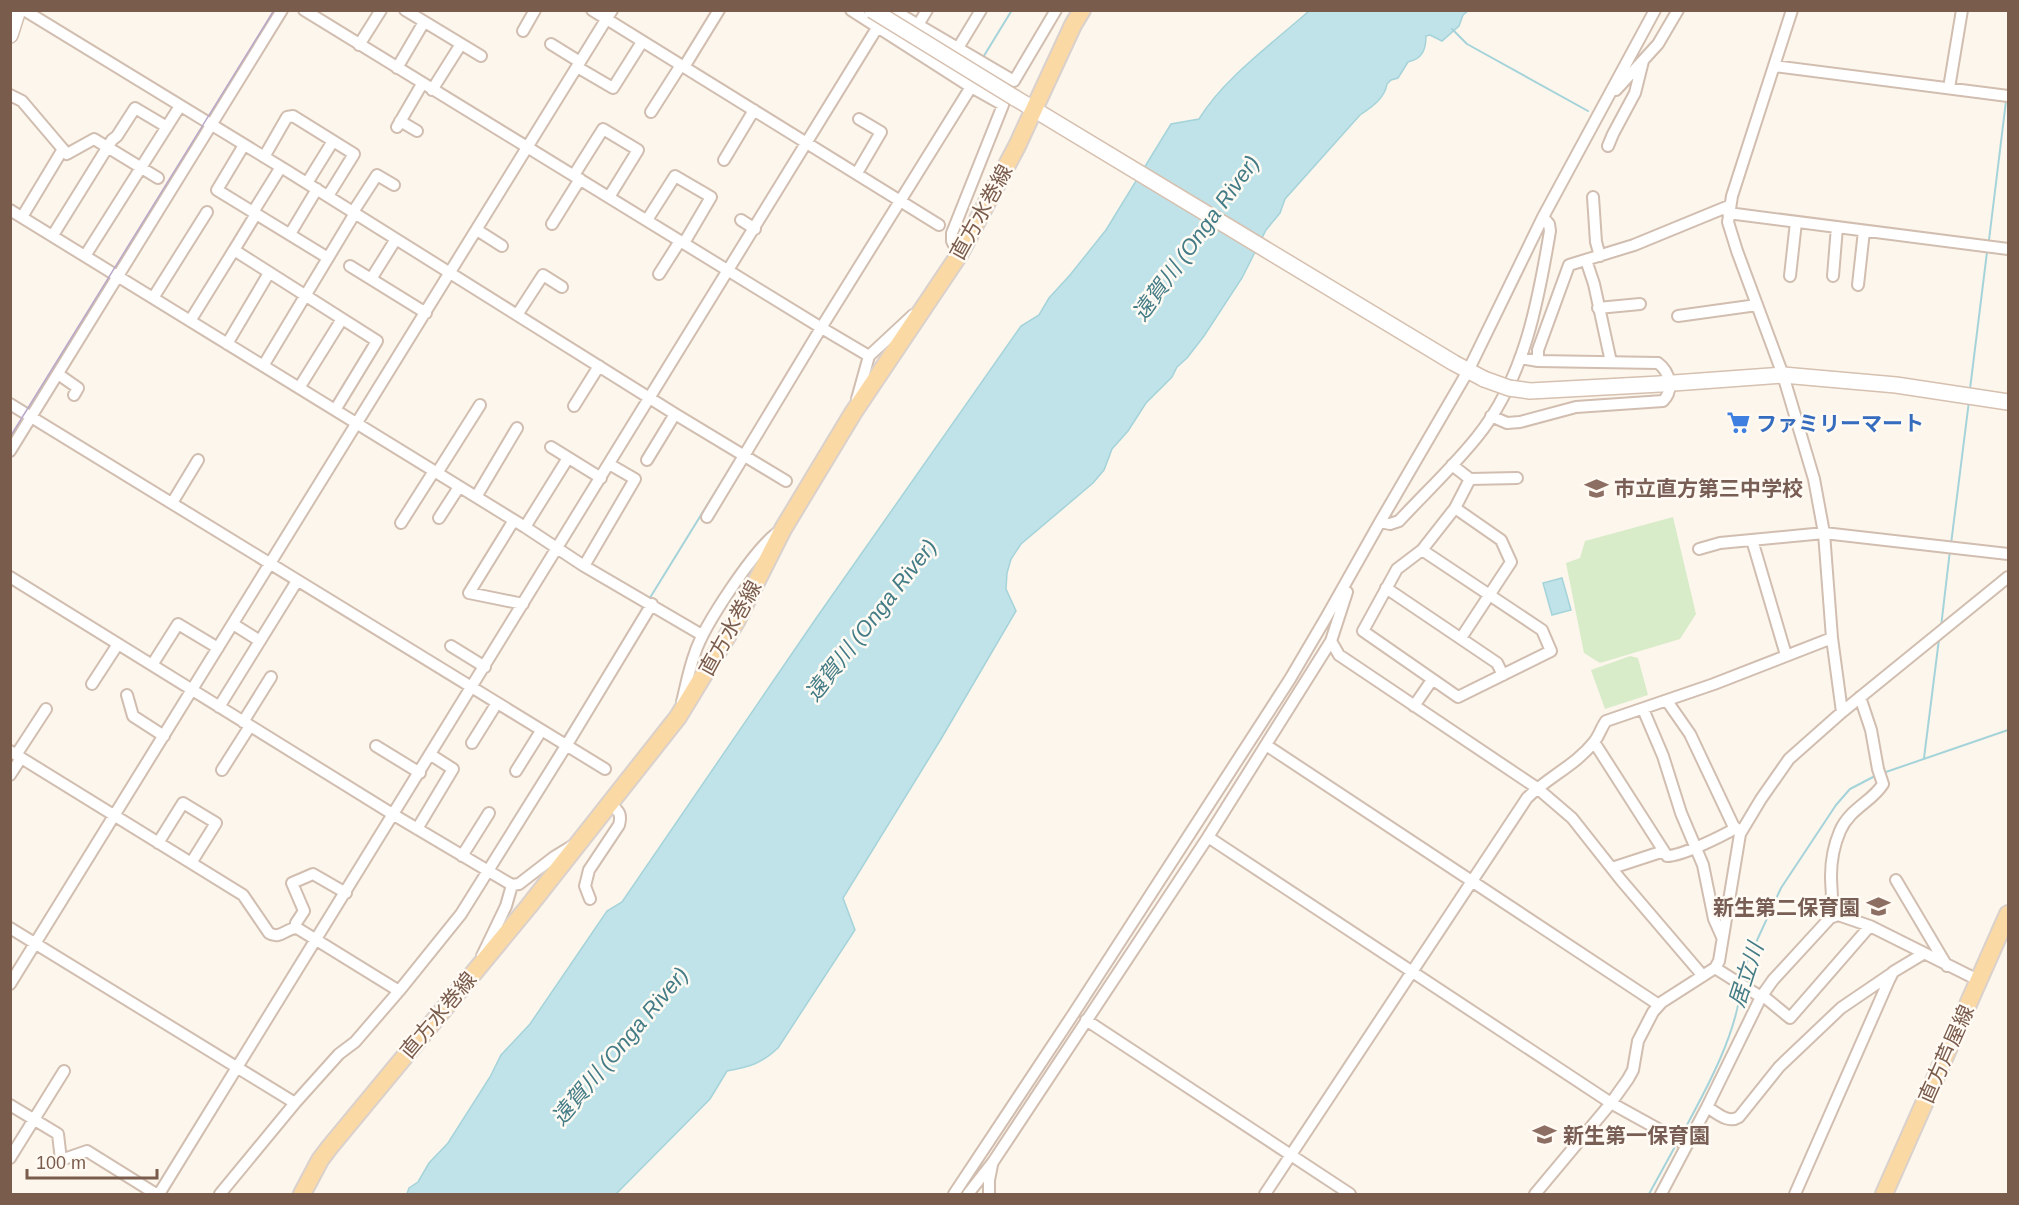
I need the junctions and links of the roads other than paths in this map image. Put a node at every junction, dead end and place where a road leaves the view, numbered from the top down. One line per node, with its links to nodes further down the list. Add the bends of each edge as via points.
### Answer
1 (18, 10): 26 (street)
2 (24, 10): 44 (street)
3 (282, 10): 49 (street)
4 (303, 10): 30 (street)
5 (381, 10): 30 (street)
6 (405, 10): 22 (street)
7 (535, 10): 25 (street)
8 (592, 10): 21 (street)
9 (719, 10): 35 (street)
10 (851, 10): 24 (street)
11 (872, 10): 47 (street, bridge)
12 (927, 10): 23 (street)
13 (981, 10): 31 (street)
14 (1056, 10): 31 (street, via 1014,81)
15 (1082, 10): 47 (main road, 直方水巻線)
16 (1655, 10): 43 (street)
17 (1678, 10): 33 (street)
18 (1792, 10): 36 (street)
19 (1962, 10): 40 (street)
20 (895, 11): 23 (street)
21 (609, 15): 27 (street); 34 (street)
22 (424, 22): 28 (street); 37 (street)
23 (918, 25): 31 (street)
24 (881, 30): 38 (street); 53 (street)
25 (523, 31)
26 (10, 35)
27 (642, 42): 34 (street, via 613,88); 35 (street)
28 (461, 44): 32 (street); 39 (street)
29 (551, 44): 34 (street)
30 (359, 45): 37 (street)
31 (958, 48)
32 (481, 56)
33 (1643, 61): 43 (street); 55 (street, via 1635,93)
34 (578, 64): 57 (street)
35 (682, 66): 45 (street); 46 (street)
36 (1774, 66): 40 (street); 74 (street)
37 (397, 68): 39 (street)
38 (968, 85): 72 (street); 96 (street, via 1003,105 952,233)
39 (427, 87): 51 (street, via 398,124); 57 (street)
40 (1949, 88): 42 (street)
41 (10, 95): 58 (street, via 21,101)
42 (2008, 96)
43 (1608, 98): 79 (street)
44 (180, 106): 49 (street); 50 (street)
45 (754, 110): 53 (street); 60 (street)
46 (651, 112)
47 (1038, 112): 96 (main road, 直方水巻線); 131 (street)
48 (859, 119): 63 (street, via 881,132)
49 (212, 126): 54 (street); 106 (street)
50 (167, 127): 56 (street, via 135,108); 61 (street)
51 (417, 131)
52 (333, 141): 59 (street, via 293,116 287,117); 66 (street); 69 (street, via 354,154)
53 (810, 144): 63 (street); 86 (street)
54 (244, 145): 59 (street); 76 (street, via 218,190)
55 (1608, 146)
56 (108, 147): 58 (street, via 94,139 67,154); 61 (street); 90 (street)
57 (527, 147): 64 (street); 87 (street)
58 (63, 149): 78 (street)
59 (264, 157): 62 (street)
60 (724, 160)
61 (141, 167): 65 (street); 97 (street)
62 (280, 167): 66 (street); 76 (street)
63 (856, 173): 72 (street)
64 (577, 177): 70 (street); 70 (street, via 603,129 638,150); 83 (street)
65 (158, 178)
66 (307, 183): 68 (street)
67 (394, 185): 77 (street, via 377,175)
68 (317, 189): 69 (street); 89 (street)
69 (328, 196): 77 (street)
70 (609, 197): 80 (street)
71 (1593, 197): 98 (street)
72 (898, 199): 84 (street); 123 (street)
73 (10, 210): 78 (street)
74 (1729, 210): 82 (street); 98 (street); 116 (street, via 1728,222)
75 (207, 212): 113 (street)
76 (254, 213): 89 (street); 95 (street)
77 (354, 213): 91 (street); 99 (street)
78 (22, 217): 90 (street)
79 (1543, 217): 126 (street, via 1550,231 1540,289); 131 (street)
80 (647, 220): 92 (street); 92 (street, via 675,176 711,197)
81 (741, 220): 86 (street)
82 (1796, 222): 85 (street); 107 (street)
83 (552, 225)
84 (939, 225)
85 (1837, 227): 88 (street); 108 (street)
86 (754, 229): 102 (street)
87 (477, 230): 93 (street); 104 (street)
88 (1864, 231): 94 (street); 110 (street)
89 (290, 234): 99 (street)
90 (53, 236): 97 (street)
91 (396, 239): 104 (street); 109 (street)
92 (682, 242): 102 (street); 105 (street)
93 (502, 246)
94 (2008, 249)
95 (234, 250): 103 (street); 122 (street)
96 (959, 255): 114 (main road, 直方水巻線)
97 (85, 256): 106 (street)
98 (1600, 256): 100 (street)
99 (328, 258): 112 (street)
100 (1586, 260): 117 (street); 127 (street, via 1569,265 1538,350)
101 (350, 266): 109 (street)
102 (731, 272): 123 (street); 137 (street)
103 (269, 273): 112 (street); 124 (street)
104 (450, 274): 118 (street); 119 (street)
105 (659, 274)
106 (118, 276): 113 (street); 132 (street)
107 (1790, 276)
108 (1833, 276)
109 (371, 279): 118 (street)
110 (1858, 285)
111 (562, 287): 119 (street, via 543,275)
112 (306, 296): 121 (street); 129 (street)
113 (153, 298): 122 (street)
114 (928, 300): 125 (street); 143 (main road, 直方水巻線)
115 (1640, 304): 117 (street)
116 (1757, 304): 120 (street); 133 (street)
117 (1598, 308): 128 (street)
118 (426, 313): 147 (street)
119 (518, 315): 130 (street)
120 (1678, 316)
121 (342, 319): 135 (street); 142 (street, via 377,341)
122 (190, 321): 124 (street)
123 (819, 327): 125 (street); 151 (street)
124 (227, 344): 129 (street)
125 (869, 356): 143 (street)
126 (1520, 358): 127 (street); 145 (street)
127 (1538, 361): 128 (street)
128 (1611, 362): 134 (street, via 1658,363 1666,372)
129 (263, 366): 135 (street)
130 (599, 366): 137 (street); 141 (street)
131 (1468, 371): 134 (street, bridge, via 1509,388 1530,391); 169 (street)
132 (58, 374): 136 (street, via 78,388); 146 (street)
133 (1783, 375): 134 (street); 138 (street, via 1896,385); 173 (street, via 1814,479)
134 (1664, 383): 145 (street, via 1670,390 1663,401 1576,407 1520,422 1500,421)
135 (299, 388): 142 (street)
136 (74, 395)
137 (652, 400): 144 (street); 155 (street)
138 (2008, 402)
139 (10, 404): 146 (street)
140 (480, 405): 157 (street)
141 (574, 406)
142 (334, 410): 147 (street)
143 (853, 413): 172 (main road, 直方水巻線)
144 (675, 414): 151 (street); 154 (street)
145 (1491, 416): 156 (street)
146 (31, 417): 150 (street); 164 (street)
147 (357, 424): 157 (street); 179 (street)
148 (517, 428): 163 (street)
149 (551, 447): 152 (street)
150 (10, 451)
151 (741, 454): 161 (street); 166 (street)
152 (568, 458): 158 (street); 171 (street)
153 (198, 460): 164 (street)
154 (647, 460)
155 (612, 465): 158 (street); 180 (street, via 635,479)
156 (1452, 465): 160 (street); 169 (street, via 1399,521)
157 (436, 472): 162 (street); 170 (street)
158 (601, 478): 176 (street)
159 (1517, 478): 160 (street)
160 (1470, 479): 165 (street)
161 (786, 481)
162 (459, 486): 163 (street); 167 (street)
163 (476, 497): 168 (street)
164 (172, 503): 179 (street)
165 (1455, 508): 177 (street); 186 (street, via 1501,540 1511,562)
166 (707, 517)
167 (439, 518)
168 (514, 520): 171 (street); 188 (street, via 469,593)
169 (1380, 522): 181 (street)
170 (401, 523)
171 (525, 527): 176 (street)
172 (783, 529): 190 (street, via 769,539); 216 (main road, 直方水巻線, via 736,620)
173 (1824, 533): 174 (street); 178 (street); 192 (street)
174 (1752, 540): 175 (street); 198 (street)
175 (1699, 549)
176 (560, 550): 180 (street); 188 (street)
177 (1422, 550): 185 (street, via 1397,569); 186 (street)
178 (2008, 554)
179 (271, 564): 184 (street); 189 (street)
180 (584, 566): 187 (street)
181 (1357, 566): 194 (street); 290 (street, via 1290,679)
182 (10, 577): 195 (street)
183 (2008, 577): 208 (street)
184 (297, 580): 193 (street); 205 (street)
185 (1386, 588): 191 (street); 203 (street, via 1363,630)
186 (1489, 595): 191 (street); 201 (street, via 1542,630 1551,651)
187 (649, 603): 190 (street); 222 (street)
188 (522, 604): 200 (street)
189 (233, 624): 193 (street); 197 (street)
190 (702, 635): 216 (street)
191 (1461, 638): 201 (street, via 1497,663)
192 (1832, 638): 198 (street); 215 (street)
193 (260, 640): 211 (street)
194 (1331, 641): 212 (street, via 1339,655); 223 (street)
195 (118, 644): 199 (street); 204 (street)
196 (451, 646): 200 (street)
197 (218, 648): 199 (street, via 178,624); 206 (street)
198 (1786, 655): 209 (street)
199 (152, 665): 206 (street)
200 (485, 667): 205 (street)
201 (1503, 675): 203 (street, via 1458,697)
202 (272, 677): 217 (street)
203 (1432, 680): 212 (street)
204 (92, 684)
205 (474, 689): 210 (street); 226 (street)
206 (193, 690): 211 (street); 219 (street)
207 (127, 695): 219 (street, via 133,716)
208 (1860, 697): 215 (street); 254 (street, via 1882,786 1849,815 1840,831 1833,854)
209 (1667, 701): 214 (street); 238 (street, via 1690,734)
210 (497, 704): 218 (street); 221 (street)
211 (219, 706): 217 (street)
212 (1414, 706): 232 (street)
213 (46, 709): 225 (street)
214 (1643, 709): 220 (street, via 1606,721); 242 (street)
215 (1842, 712): 238 (street, via 1790,759)
216 (678, 717): 233 (main road, 直方水巻線)
217 (247, 724): 227 (street); 236 (street)
218 (541, 731): 222 (street); 229 (street)
219 (164, 736): 235 (street)
220 (1594, 742): 232 (street); 243 (street)
221 (472, 743)
222 (563, 744): 228 (street); 247 (street)
223 (1266, 745): 239 (street); 248 (street)
224 (376, 746): 230 (street)
225 (16, 754): 231 (street); 235 (street)
226 (432, 756): 230 (street); 237 (street, via 453,769)
227 (222, 770)
228 (605, 770)
229 (516, 771)
230 (420, 773): 236 (street)
231 (10, 775)
232 (1537, 788): 246 (street, via 1572,818); 248 (street)
233 (610, 804): 240 (main road, 直方水巻線); 252 (street, via 621,816 589,870 585,886)
234 (489, 813): 244 (street)
235 (115, 816): 241 (street); 260 (street)
236 (396, 816): 237 (street); 251 (street)
237 (417, 829): 244 (street)
238 (1738, 831): 242 (street); 258 (street)
239 (1209, 837): 265 (street); 273 (street)
240 (580, 841): 250 (street); 264 (main road, 直方水巻線)
241 (158, 843): 245 (street); 245 (street, via 183,803 216,823)
242 (1696, 847): 243 (street, via 1672,856); 258 (street)
243 (1664, 851): 246 (street)
244 (462, 856): 247 (street)
245 (191, 863): 257 (street, via 243,895 269,933 278,936)
246 (1612, 868): 267 (street)
247 (489, 871): 250 (street); 270 (street, via 461,914)
248 (1472, 880): 265 (street); 272 (street)
249 (1896, 880): 262 (street)
250 (512, 885): 264 (street)
251 (346, 893): 257 (street, via 313,874 292,883 304,910); 259 (street)
252 (590, 899)
253 (2008, 914): 268 (main road, 直方芦屋線)
254 (1830, 918): 255 (street, via 1838,915); 271 (street)
255 (1870, 926): 261 (street); 271 (street, via 1790,1018)
256 (10, 928): 260 (street)
257 (297, 928): 259 (street)
258 (1722, 937): 263 (street)
259 (319, 940): 270 (street); 274 (street)
260 (36, 944): 269 (street); 274 (street)
261 (1923, 954): 262 (street); 266 (street)
262 (1948, 966): 268 (street)
263 (1715, 968): 267 (street); 271 (street)
264 (476, 970): 284 (main road, 直方水巻線)
265 (1412, 971): 277 (street); 282 (street)
266 (1893, 972): 279 (street, via 1853,998 1822,1026 1779,1067 1739,1117 1730,1120); 297 (street)
267 (1703, 976): 272 (street)
268 (1978, 980): 298 (main road, 直方芦屋線)
269 (10, 984)
270 (396, 989): 276 (street, via 355,1042)
271 (1761, 996): 279 (street)
272 (1659, 1005): 277 (street, via 1638,1041 1633,1070)
273 (1086, 1020): 282 (street); 285 (street)
274 (239, 1069): 276 (street); 286 (street)
275 (64, 1071): 280 (street)
276 (295, 1103): 287 (street)
277 (1611, 1104): 281 (street); 295 (street)
278 (10, 1105): 280 (street)
279 (1707, 1107): 281 (street)
280 (33, 1119): 283 (street); 286 (street, via 58,1134 61,1160 87,1151)
281 (1681, 1142): 296 (street)
282 (1291, 1156): 293 (street); 294 (street)
283 (10, 1158)
284 (320, 1160): 288 (street); 289 (main road, 直方水巻線)
285 (993, 1162): 291 (street); 292 (street)
286 (157, 1194)
287 (220, 1194)
288 (292, 1194)
289 (302, 1194)
290 (954, 1194)
291 (968, 1194)
292 (989, 1194)
293 (1265, 1194)
294 (1350, 1194)
295 (1535, 1194)
296 (1661, 1194)
297 (1795, 1194)
298 (1884, 1194)

